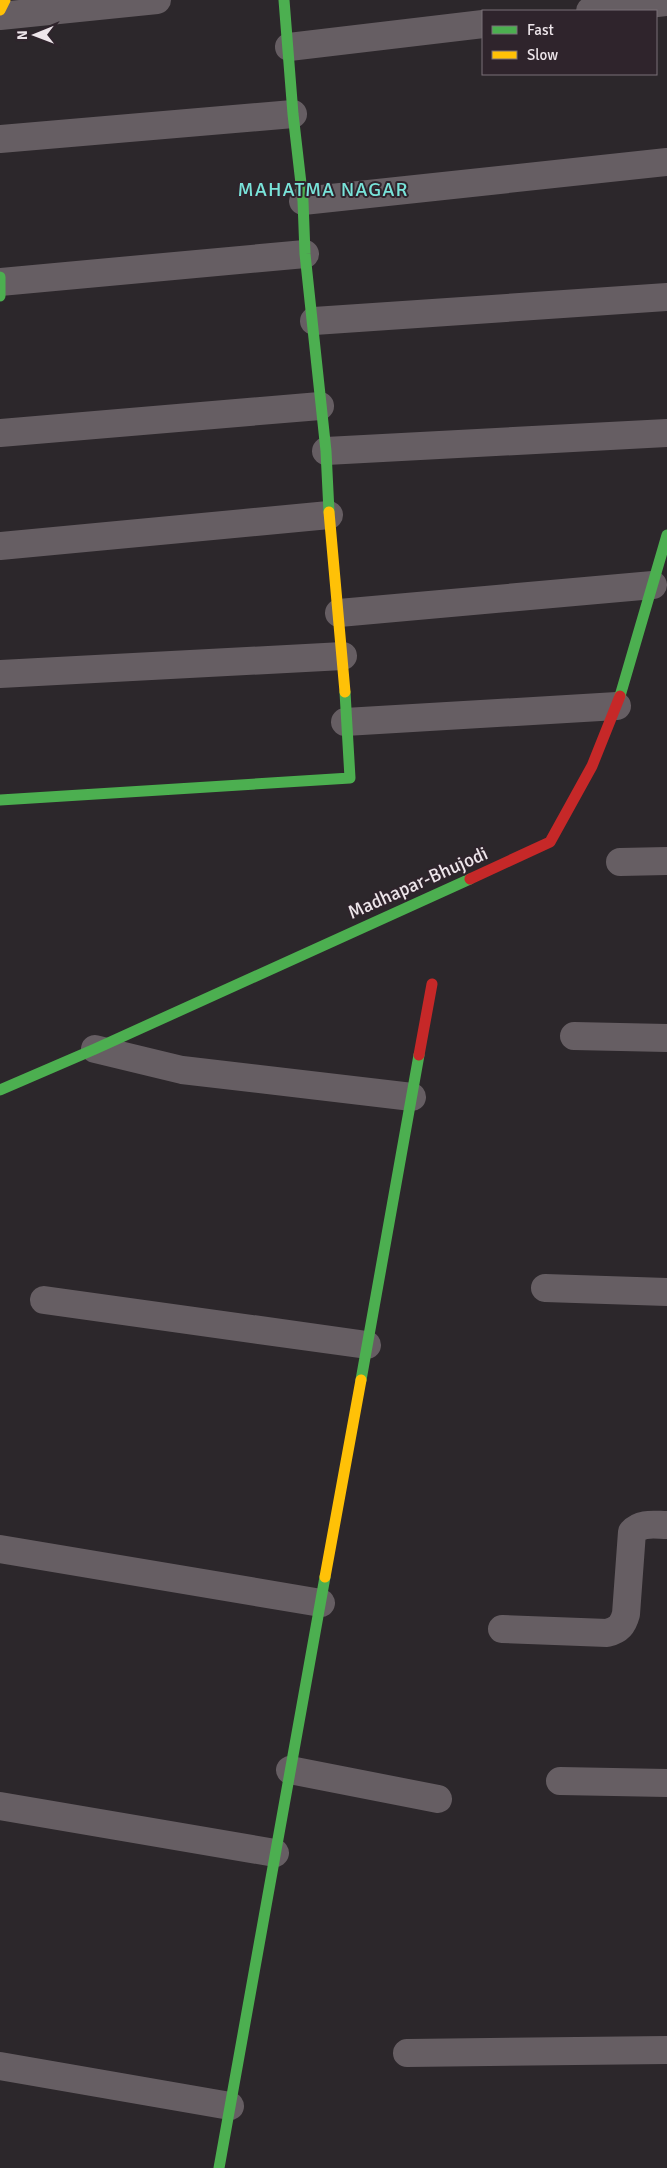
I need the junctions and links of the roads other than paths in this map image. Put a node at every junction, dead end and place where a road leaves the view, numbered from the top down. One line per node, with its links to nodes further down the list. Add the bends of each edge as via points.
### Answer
1 (5, 0): 5 (street)
2 (157, 0): 7 (street)
3 (284, 0): 9 (street)
4 (667, 2): 6 (street)
5 (0, 10)
6 (599, 10)
7 (0, 16)
8 (482, 24): 9 (street)
9 (289, 47): 10 (street)
10 (293, 114): 11 (street); 13 (street)
11 (0, 139)
12 (667, 162): 13 (street)
13 (303, 201): 14 (street)
14 (306, 254): 16 (street); 19 (street)
15 (0, 277): 16 (street)
16 (0, 282): 17 (street)
17 (0, 296)
18 (667, 298): 19 (street)
19 (314, 321): 20 (street)
20 (320, 406): 21 (street); 23 (street)
21 (0, 433)
22 (667, 433): 23 (street)
23 (326, 451): 24 (street)
24 (329, 515): 26 (street); 28 (street)
25 (667, 535): 27 (street, Madhapar-Bhujodi)
26 (0, 546)
27 (653, 585): 28 (street); 31 (street, Madhapar-Bhujodi)
28 (339, 613): 29 (street)
29 (343, 656): 30 (street); 32 (street)
30 (0, 674)
31 (617, 706): 32 (street); 39 (street, Madhapar-Bhujodi, via 592,766 550,842)
32 (345, 722): 33 (street, via 350,778)
33 (0, 800)
34 (667, 861): 35 (street)
35 (620, 862)
36 (432, 984): 41 (street)
37 (574, 1036): 38 (street)
38 (667, 1038)
39 (95, 1049): 40 (street, Madhapar-Bhujodi); 41 (street, via 182,1070)
40 (0, 1090)
41 (412, 1097): 45 (street)
42 (545, 1288): 43 (street)
43 (667, 1292)
44 (44, 1300): 45 (street)
45 (367, 1345): 48 (street)
46 (667, 1525): 49 (street, via 642,1525 632,1532 626,1614 623,1625 615,1631)
47 (0, 1549): 48 (street)
48 (321, 1603): 50 (street)
49 (502, 1629)
50 (290, 1770): 53 (street); 55 (street)
51 (560, 1782): 52 (street)
52 (667, 1783)
53 (438, 1799)
54 (0, 1806): 55 (street)
55 (275, 1853): 59 (street)
56 (667, 2050): 57 (street)
57 (407, 2053)
58 (0, 2066): 59 (street)
59 (230, 2106): 60 (street)
60 (218, 2168)

